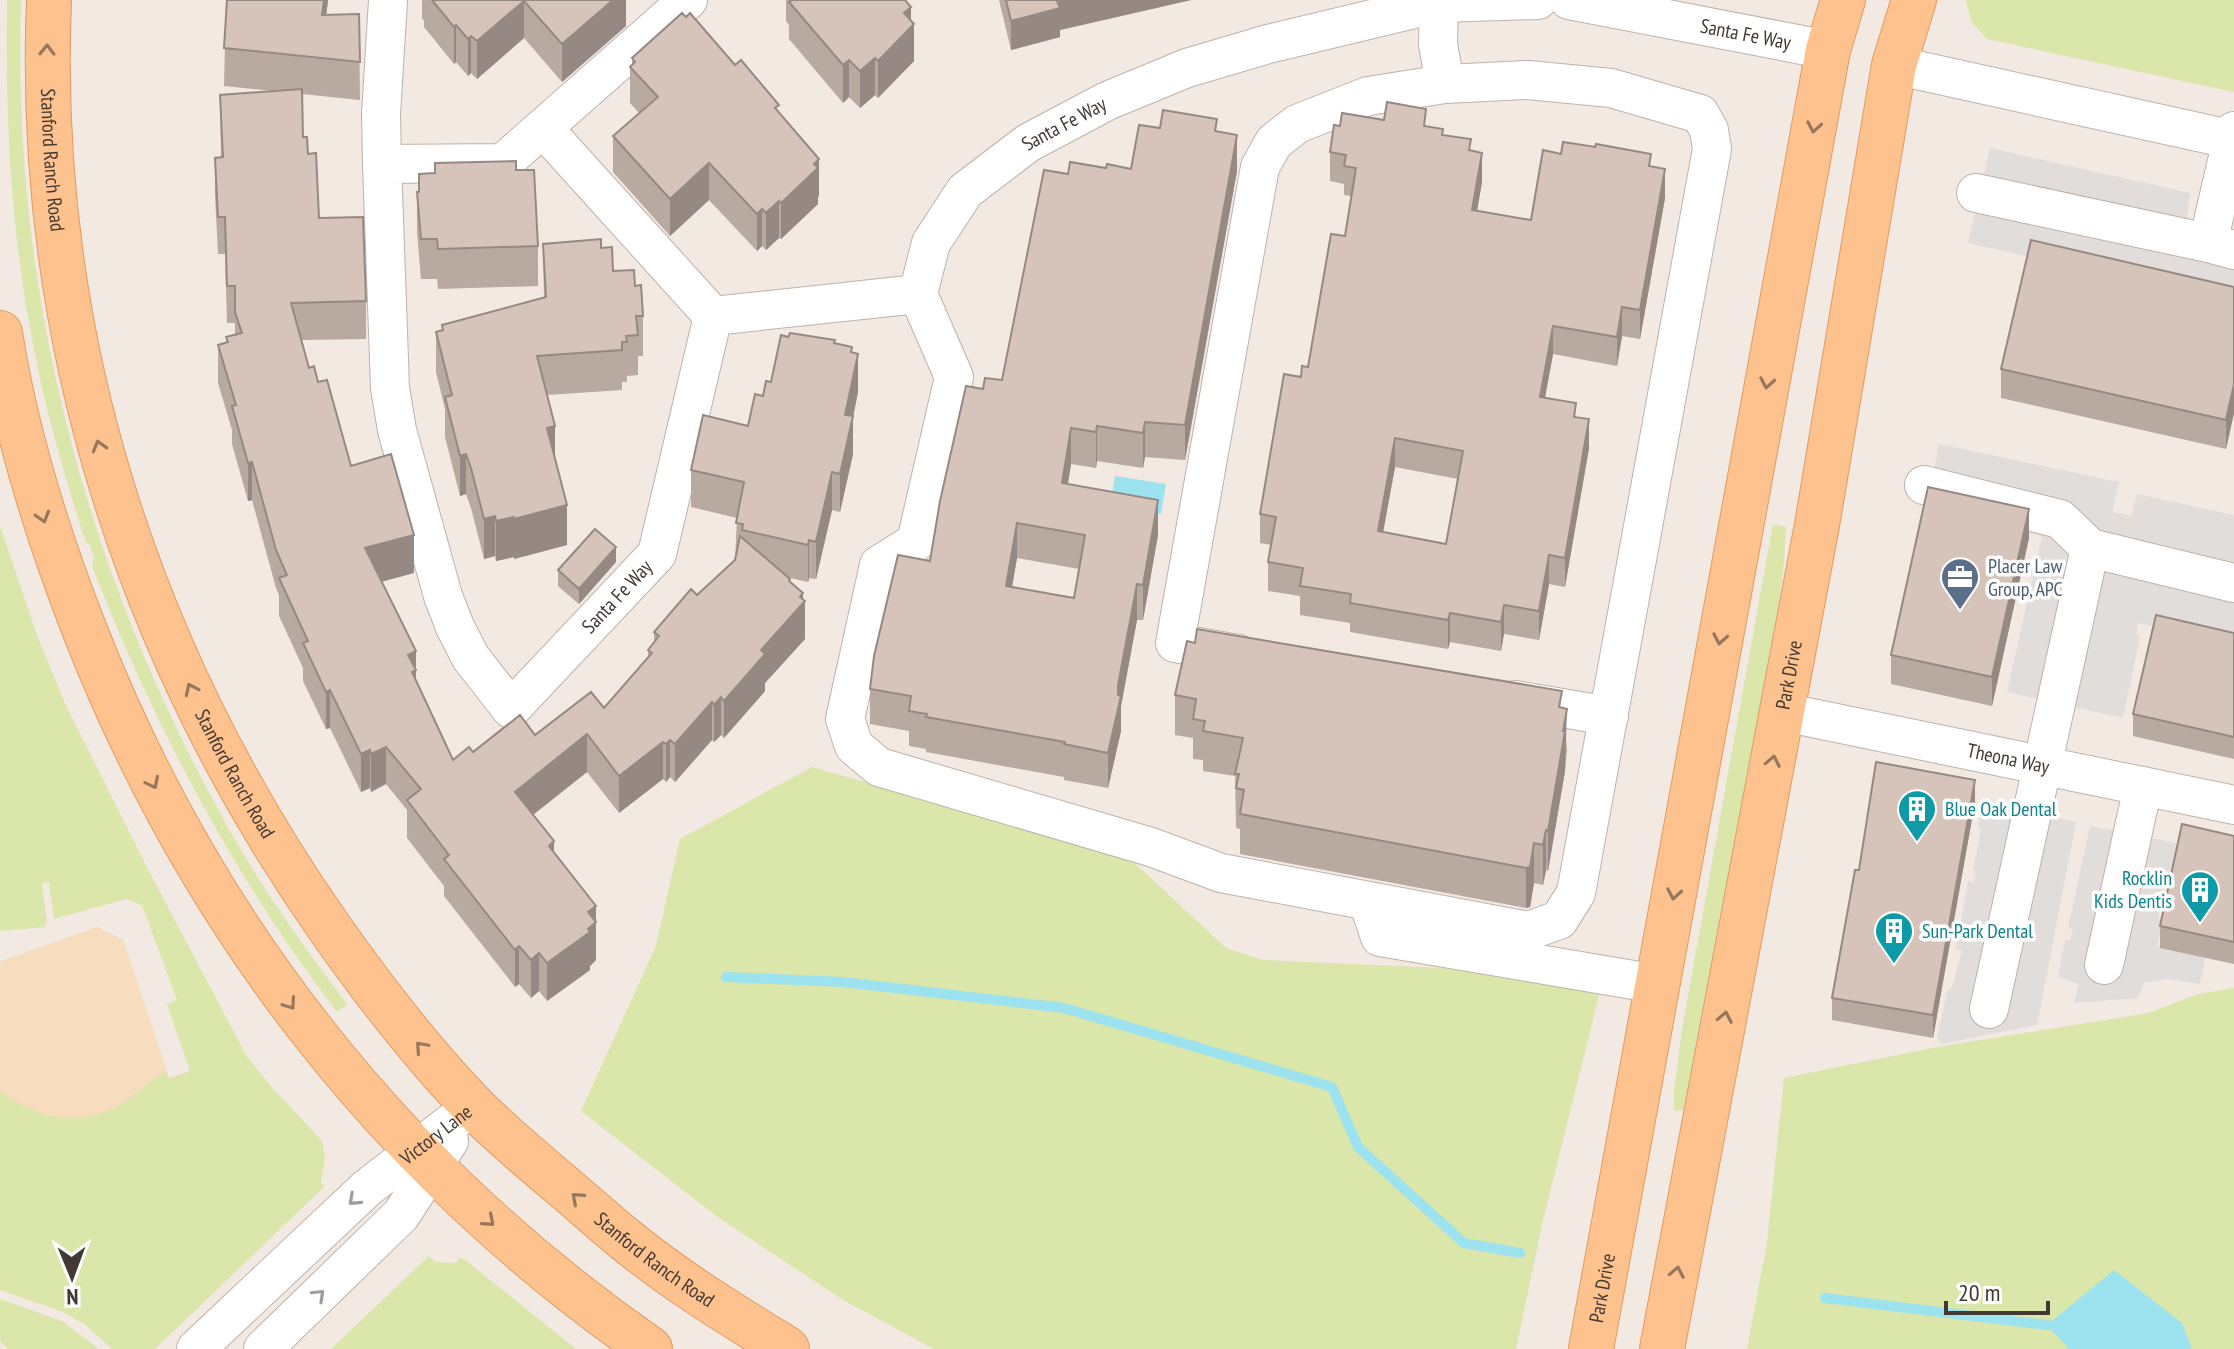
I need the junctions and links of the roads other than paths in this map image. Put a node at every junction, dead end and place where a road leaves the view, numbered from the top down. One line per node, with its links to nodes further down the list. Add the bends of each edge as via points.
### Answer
1 (49, 0): 36 (main road, Stanford Ranch Road, one-way to 1, via 359,970 273,845 201,711 140,572 94,429 65,281 48,130)
2 (388, 0): 15 (street)
3 (688, 0): 13 (street)
4 (1538, 0): 9 (street, Santa Fe Way)
5 (1569, 0): 10 (street, Santa Fe Way)
6 (1843, 0): 10 (main road, Park Drive)
7 (1884, 0): 11 (main road, via 1878,25)
8 (1914, 0): 11 (main road, Park Drive)
9 (1439, 1): 12 (street, via 1438,44); 18 (street, Santa Fe Way, via 1187,68 1107,101 1028,143 965,191 931,243)
10 (1828, 50): 22 (main road, via 1861,65 1869,82 1810,406); 34 (main road, Park Drive, one-way to 34)
11 (1894, 65): 14 (street); 22 (main road, Park Drive)
12 (1445, 84): 25 (street, via 1368,96 1297,124 1274,142 1260,167 1175,643); 28 (street, via 1528,80 1611,88 1700,114 1709,130 1712,149)
13 (543, 128): 15 (street, via 503,163); 19 (street)
14 (2234, 137): 17 (street)
15 (382, 164): 19 (street, Santa Fe Way, via 390,388 397,430 455,627 471,658 511,709 657,554)
16 (1976, 193): 17 (street)
17 (2221, 247)
18 (918, 294): 19 (street); 32 (street, via 954,377 916,542 879,565 845,719 854,746 879,767 1151,847 1221,873)
19 (713, 316)
20 (0, 333): 37 (main road, one-way to 37, via 46,526 102,675 156,788 217,896 301,1021)
21 (1924, 485): 23 (street, via 2060,519)
22 (1817, 525): 27 (main road, Park Drive)
23 (2090, 548): 24 (street); 29 (street)
24 (2234, 583)
25 (1267, 659)
26 (1481, 695): 28 (street)
27 (1783, 712): 29 (street, Theona Way); 43 (main road, Park Drive, one-way to 27)
28 (1609, 716): 32 (street, via 1576,893 1559,920 1528,931)
29 (2041, 765): 30 (street, Theona Way); 35 (street)
30 (2143, 786): 31 (street, Theona Way); 33 (street)
31 (2234, 805)
32 (1368, 901): 34 (street, via 1380,937)
33 (2104, 965)
34 (1657, 984): 42 (main road, Park Drive)
35 (1989, 1009)
36 (473, 1106): 37 (street, Victory Lane); 41 (main road, Stanford Ranch Road, one-way to 36, via 627,1242)
37 (422, 1159): 38 (street, Victory Lane, one-way to 38, via 367,1188); 39 (street, Victory Lane, one-way to 37, via 401,1215); 40 (main road, one-way to 40, via 521,1249)
38 (196, 1349)
39 (263, 1349)
40 (650, 1349)
41 (787, 1349)
42 (1591, 1349)
43 (1662, 1349)

